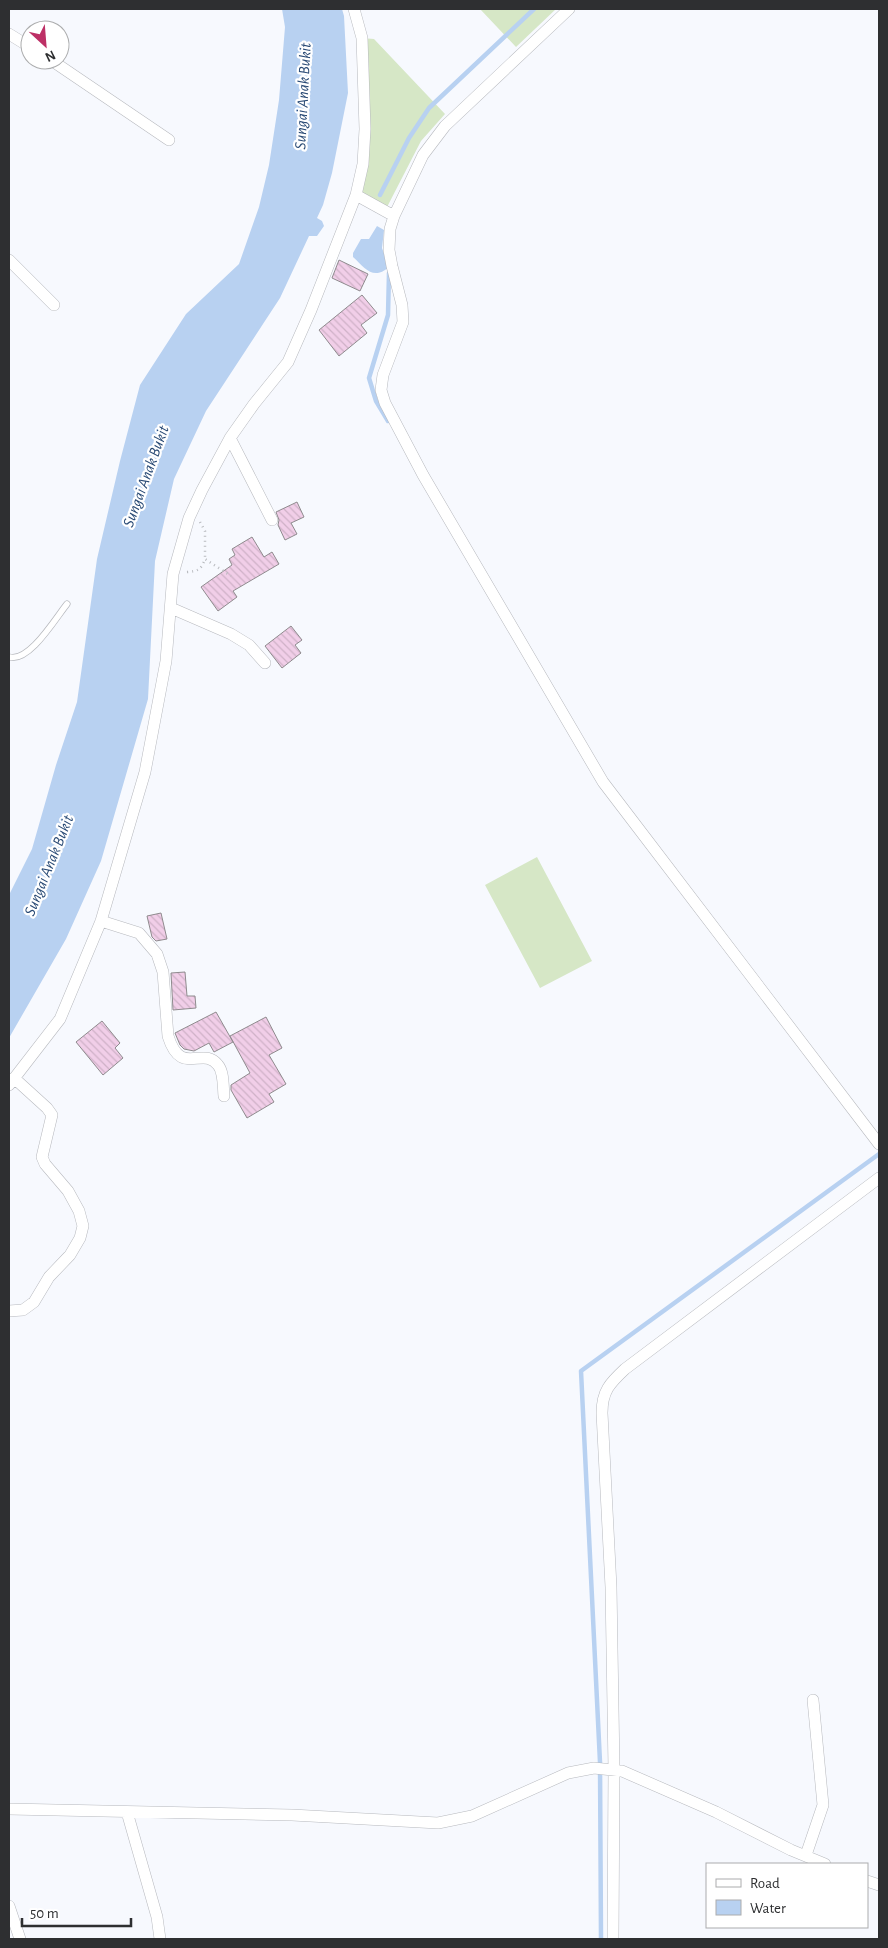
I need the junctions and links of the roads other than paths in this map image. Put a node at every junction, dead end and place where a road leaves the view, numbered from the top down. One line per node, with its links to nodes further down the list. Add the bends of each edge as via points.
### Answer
1 (354, 9): 7 (street, via 362,38 365,129 363,164)
2 (569, 9): 8 (street, via 445,126 423,155)
3 (9, 34): 4 (street)
4 (20, 41)
5 (65, 70): 6 (street)
6 (169, 140)
7 (356, 195): 8 (street); 11 (street, via 288,362)
8 (394, 216): 20 (street, via 389,250 403,322 383,374 381,390 385,403 423,475 603,782)
9 (9, 260): 10 (street)
10 (54, 305)
11 (230, 438): 12 (street); 14 (street, via 190,518 173,574)
12 (272, 520)
13 (67, 604): 15 (lane, via 29,652 12,658)
14 (171, 608): 16 (street, via 231,634 249,645); 17 (street, via 166,661 145,772)
15 (9, 656)
16 (265, 663)
17 (101, 921): 18 (street, via 60,1019); 19 (street, via 139,933 157,954 163,972 171,1046 180,1058 206,1058 218,1064)
18 (11, 1082): 22 (street, via 52,1115 42,1156 44,1164 68,1191 83,1226 70,1255 49,1277 34,1302 23,1310)
19 (224, 1096)
20 (879, 1144)
21 (879, 1178): 24 (street, via 625,1369 604,1394 602,1413 611,1587)
22 (9, 1311)
23 (813, 1700): 27 (street, via 823,1805)
24 (610, 1769): 26 (street, via 594,1768 562,1775 472,1816 438,1823 292,1815); 27 (street, via 633,1775); 32 (street)
25 (9, 1809): 26 (street)
26 (127, 1812): 31 (street, via 157,1917)
27 (806, 1855): 28 (street)
28 (823, 1863)
29 (9, 1906): 30 (street)
30 (20, 1939)
31 (160, 1939)
32 (613, 1939)

